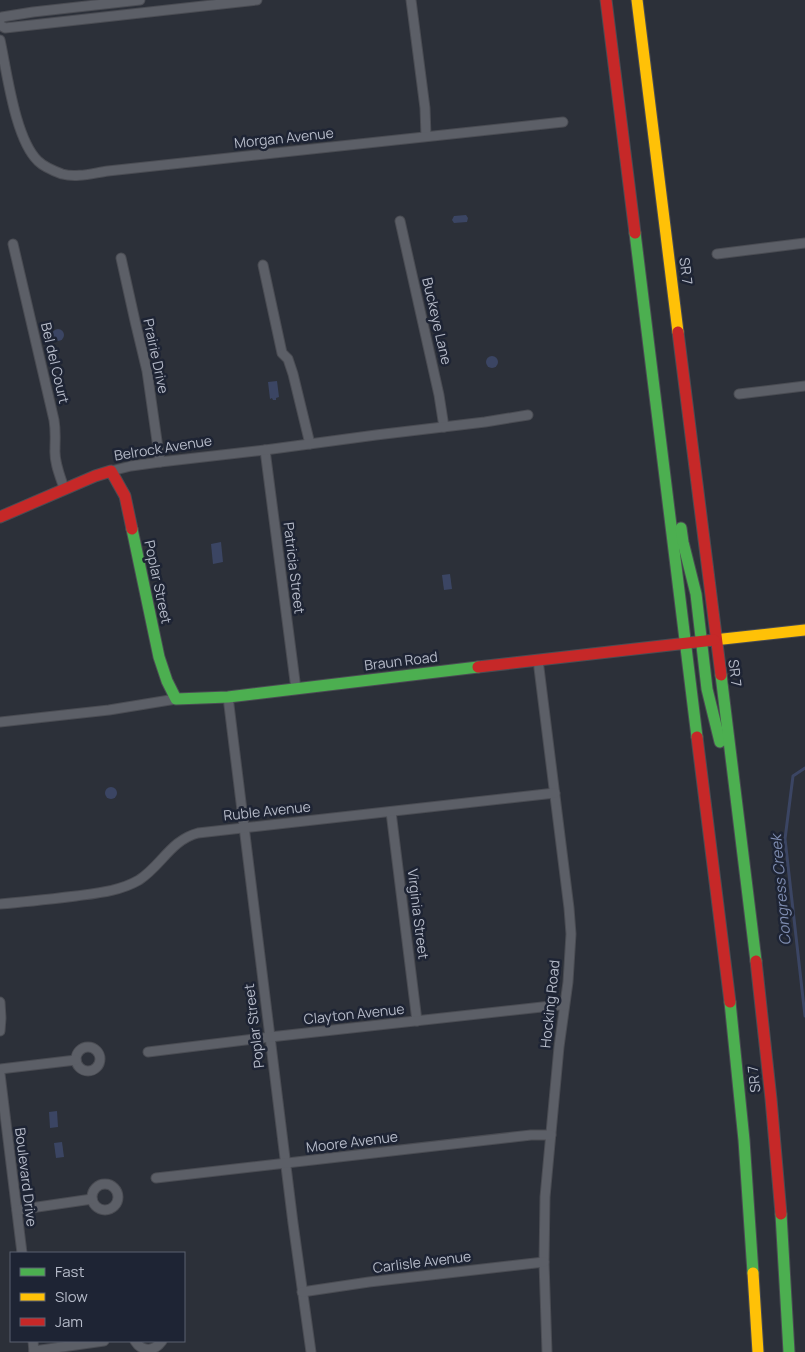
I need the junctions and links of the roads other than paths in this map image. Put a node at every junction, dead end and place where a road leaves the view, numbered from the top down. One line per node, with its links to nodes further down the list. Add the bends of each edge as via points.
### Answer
1 (140, 0): 6 (street, via 33,12)
2 (257, 0): 7 (street, via 5,28)
3 (412, 0): 10 (street)
4 (606, 0): 23 (main road, SR 7 / SR 7)
5 (637, 0): 29 (main road, SR 7 / SR 7)
6 (0, 20)
7 (0, 25)
8 (0, 40): 10 (street, Morgan Avenue, via 23,138 38,161 63,174)
9 (564, 122): 10 (street, Morgan Avenue)
10 (426, 136)
11 (400, 221): 20 (street, Buckeye Lane)
12 (805, 243): 14 (street)
13 (13, 244): 26 (street, Bel del Court, via 54,420 56,456)
14 (717, 254)
15 (121, 258): 24 (street, Prairie Drive, via 147,371)
16 (263, 265): 21 (street, via 282,353 293,374)
17 (805, 386): 18 (street)
18 (739, 394)
19 (528, 414): 20 (street, Belrock Avenue)
20 (444, 427): 21 (street, Belrock Avenue)
21 (310, 444): 22 (street, Belrock Avenue)
22 (265, 450): 24 (street, Belrock Avenue); 33 (street, Patricia Street)
23 (662, 456): 30 (main road, via 673,465 683,542 696,594); 31 (main road, SR 7 / SR 7)
24 (160, 462): 25 (street, Belrock Avenue)
25 (112, 471): 26 (main road, Belrock Avenue); 35 (main road, Poplar Street, via 125,496 159,657)
26 (64, 488): 27 (main road, Belrock Avenue)
27 (0, 517)
28 (805, 630): 29 (main road, Braun Road)
29 (716, 641): 30 (main road, Braun Road); 40 (main road, SR 7 / SR 7)
30 (702, 642): 31 (main road, Braun Road); 40 (main road, via 707,689 720,742 730,814)
31 (685, 644): 32 (main road, Braun Road); 65 (main road, SR 7 / SR 7, via 744,1140)
32 (538, 660): 33 (main road, Braun Road); 37 (street, Hocking Road)
33 (296, 689): 34 (main road, Braun Road)
34 (228, 697): 35 (main road, Braun Road); 39 (street, Poplar Street)
35 (176, 699): 36 (street, Braun Road)
36 (0, 722)
37 (555, 793): 38 (street, Ruble Avenue); 43 (street, Hocking Road, via 571,934)
38 (391, 812): 39 (street, Ruble Avenue); 44 (street, Virginia Street)
39 (245, 827): 41 (street, Ruble Avenue, via 187,837 139,880 124,887 92,894); 46 (street, Poplar Street)
40 (740, 828): 66 (main road, SR 7 / SR 7, via 772,1108)
41 (0, 904)
42 (0, 1002): 45 (street)
43 (564, 1006): 44 (street, Clayton Avenue); 51 (street, Hocking Road)
44 (417, 1021): 46 (street, Clayton Avenue)
45 (0, 1031)
46 (270, 1037): 47 (street, Clayton Avenue); 52 (street, Poplar Street)
47 (148, 1052)
48 (76, 1060): 49 (street)
49 (0, 1069)
50 (0, 1074): 55 (street, Boulevard Drive)
51 (551, 1135): 52 (street, Moore Avenue); 57 (street, Hocking Road, via 545,1197)
52 (286, 1163): 53 (street, Moore Avenue); 58 (street, Poplar Street)
53 (156, 1178)
54 (92, 1199): 55 (street)
55 (17, 1210): 56 (street, Boulevard Drive)
56 (22, 1252)
57 (544, 1262): 58 (street, Carlisle Avenue); 64 (street, Hocking Road)
58 (302, 1292): 63 (street, Poplar Street)
59 (97, 1342): 62 (street)
60 (135, 1342): 61 (street, via 145,1350 151,1350)
61 (161, 1342)
62 (34, 1351)
63 (311, 1352)
64 (547, 1352)
65 (758, 1352)
66 (789, 1352)

